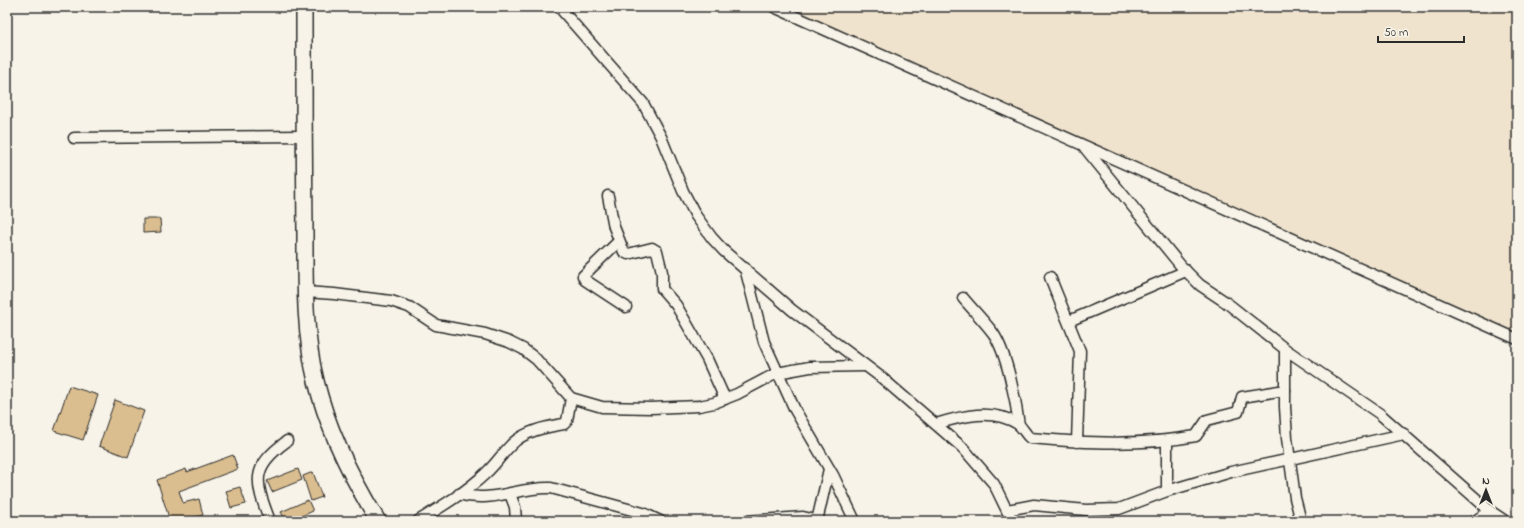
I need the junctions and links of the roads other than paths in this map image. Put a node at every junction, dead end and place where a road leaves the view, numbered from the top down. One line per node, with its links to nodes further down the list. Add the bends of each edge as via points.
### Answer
1 (304, 7): 4 (main road)
2 (558, 7): 9 (street, via 643,103 696,216 724,251)
3 (774, 7): 6 (street)
4 (303, 136): 5 (street); 12 (main road)
5 (74, 138)
6 (1083, 146): 10 (street); 16 (street)
7 (608, 196): 8 (street)
8 (619, 241): 14 (street, via 583,276 585,280); 22 (street, via 624,252 628,254 656,249 662,272 662,289 676,305 707,359)
9 (745, 268): 18 (street, via 813,327); 19 (street, via 764,342)
10 (1186, 271): 15 (street); 17 (street, via 1200,285)
11 (1050, 277): 15 (street)
12 (306, 292): 21 (street, via 391,302 409,307 436,325 485,334 509,342 536,359); 38 (main road, via 315,380 338,445 357,487)
13 (963, 298): 24 (street, via 993,334 1001,348)
14 (626, 307)
15 (1068, 321): 28 (street, via 1080,351)
16 (1517, 339)
17 (1285, 349): 20 (street); 25 (street, via 1380,414)
18 (865, 366): 19 (street, via 810,367); 23 (street)
19 (777, 373): 22 (street); 30 (street)
20 (1285, 390): 27 (street, via 1242,397 1238,412 1207,420 1196,436); 29 (street, via 1287,438)
21 (570, 398): 22 (street, via 602,407 626,409 699,406); 32 (street, via 567,421 564,424 534,431 522,437 512,444 487,473)
22 (725, 399)
23 (936, 424): 24 (street, via 975,414 996,416); 34 (street, via 983,470 994,484)
24 (1019, 425): 28 (street, via 1030,438)
25 (1404, 434): 29 (street); 35 (street)
26 (287, 441): 37 (street, via 262,464 258,475 260,496)
27 (1167, 441): 28 (street); 31 (street)
28 (1077, 442)
29 (1291, 459): 31 (street, via 1231,472); 45 (street, via 1295,498)
30 (829, 469): 42 (street); 43 (street)
31 (1167, 491): 34 (street, via 1119,509 1086,510 1034,505)
32 (459, 494): 33 (street, via 484,497); 39 (street)
33 (510, 494): 36 (street, via 543,487 560,489); 40 (street, via 516,507)
34 (1007, 510): 44 (street)
35 (1490, 511): 46 (street); 47 (street)
36 (656, 520)
37 (270, 521)
38 (378, 521)
39 (418, 521)
40 (516, 521)
41 (745, 521): 42 (street, via 803,517)
42 (818, 521)
43 (854, 521)
44 (1012, 521)
45 (1301, 521)
46 (1475, 521)
47 (1505, 521)

